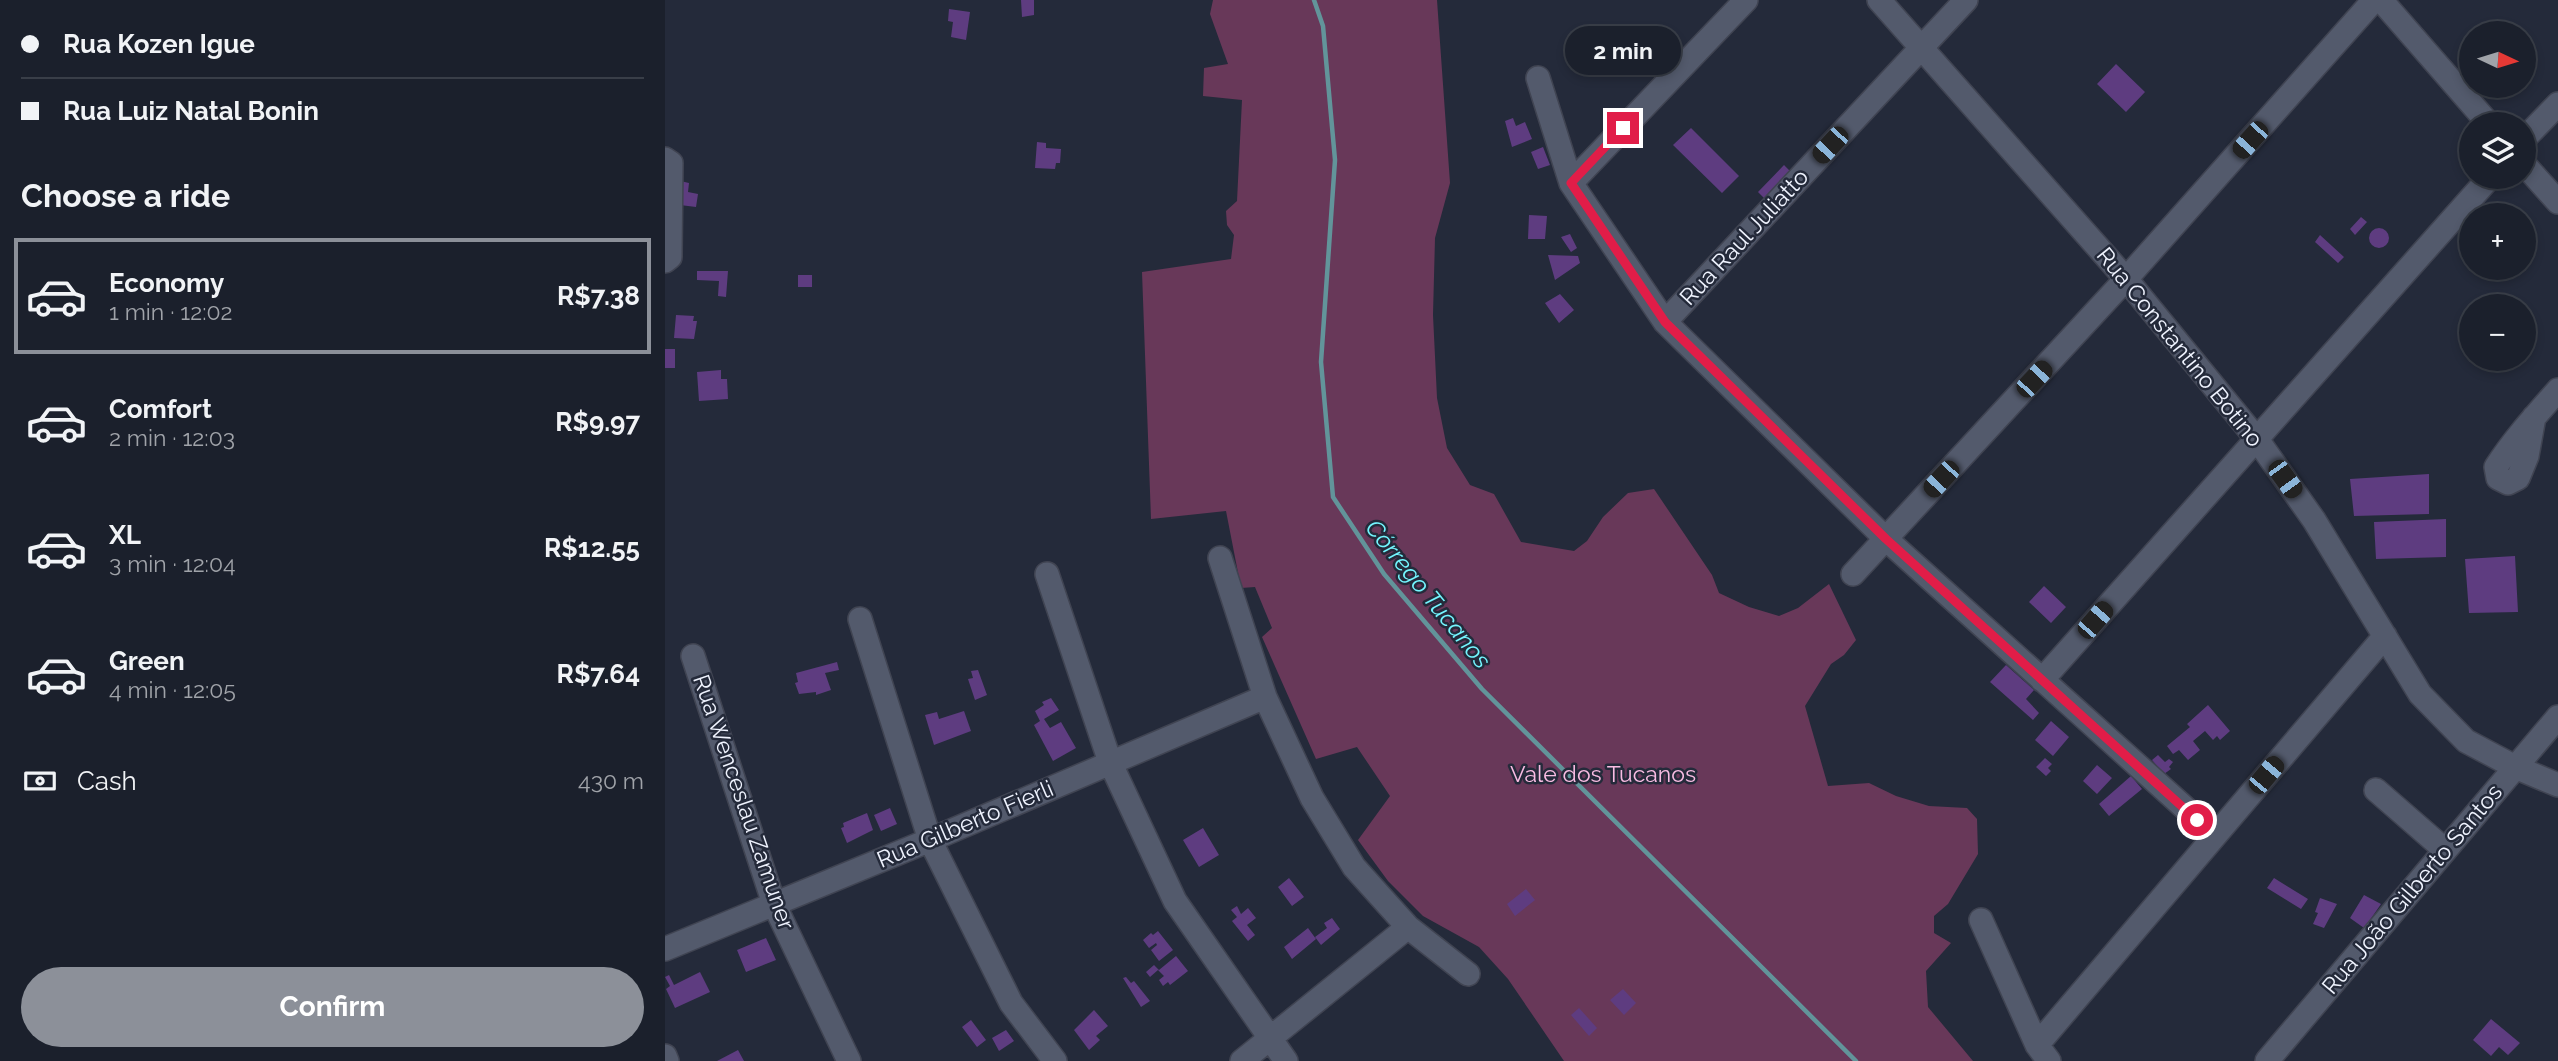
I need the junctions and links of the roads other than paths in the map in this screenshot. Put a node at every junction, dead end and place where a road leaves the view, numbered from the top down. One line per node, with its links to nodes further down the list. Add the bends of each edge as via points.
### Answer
1 (1746, 0): 13 (street)
2 (1879, 0): 6 (street, Rua Constantino Botino)
3 (1966, 0): 6 (street, Rua Raul Juliatto)
4 (2374, 0): 18 (street)
5 (2381, 0): 9 (street)
6 (1921, 47): 18 (street, Rua Constantino Botino); 19 (street, Rua Raul Juliatto)
7 (1538, 79): 13 (street)
8 (2558, 104): 10 (street)
9 (2479, 112)
10 (2536, 127)
11 (665, 159): 16 (street, via 671,163)
12 (2536, 177): 15 (street)
13 (1571, 183): 19 (street)
14 (2479, 189): 21 (street)
15 (2558, 202)
16 (667, 210): 17 (street, via 670,257)
17 (665, 261)
18 (2126, 279): 21 (street, Rua Constantino Botino); 23 (street)
19 (1665, 322): 23 (street)
20 (2558, 390): 22 (street, via 2534,417)
21 (2256, 438): 28 (street, Rua Constantino Botino, via 2314,520); 30 (street)
22 (2519, 450)
23 (1886, 539): 26 (street); 30 (street)
24 (1220, 558): 31 (street)
25 (1047, 574): 33 (street)
26 (1853, 574)
27 (860, 619): 38 (street)
28 (2385, 636): 34 (street, Rua Constantino Botino, via 2420,694 2447,722 2466,741); 37 (street)
29 (693, 656): 40 (street, Rua Wenceslau Zamuner)
30 (2042, 681): 37 (street)
31 (1265, 697): 33 (street, Rua Gilberto Fierli); 42 (street, via 1312,797 1354,867)
32 (2558, 717): 34 (street, Rua João Gilberto Santos)
33 (1110, 762): 38 (street, Rua Gilberto Fierli); 45 (street, via 1175,901)
34 (2515, 767): 35 (street, Rua Constantino Botino); 39 (street, Rua João Gilberto Santos)
35 (2558, 785)
36 (2376, 790): 39 (street)
37 (2214, 835): 46 (street)
38 (930, 840): 40 (street, Rua Gilberto Fierli); 48 (street, via 1011,1003)
39 (2445, 850): 51 (street, Rua João Gilberto Santos)
40 (775, 904): 43 (street, Rua Gilberto Fierli); 47 (street, Rua Wenceslau Zamuner)
41 (1980, 920): 46 (street)
42 (1408, 927): 44 (street); 45 (street)
43 (665, 949)
44 (1468, 974)
45 (1270, 1040): 49 (street); 50 (street)
46 (2043, 1053)
47 (849, 1061)
48 (1055, 1061)
49 (1242, 1061)
50 (1286, 1061)
51 (2267, 1061)

